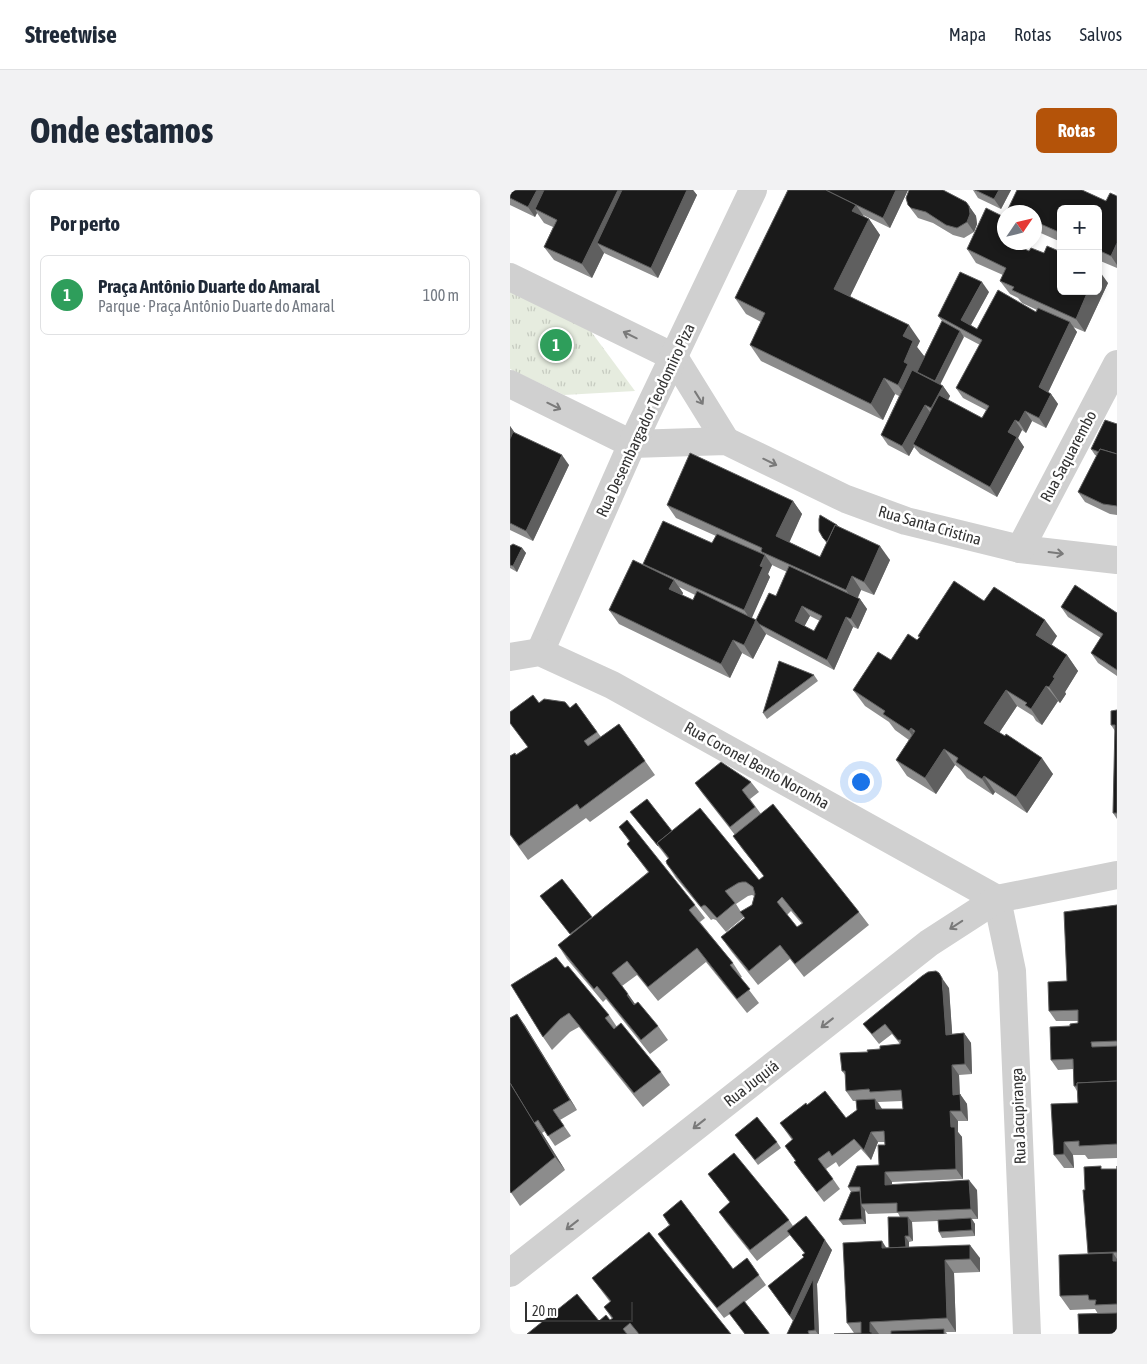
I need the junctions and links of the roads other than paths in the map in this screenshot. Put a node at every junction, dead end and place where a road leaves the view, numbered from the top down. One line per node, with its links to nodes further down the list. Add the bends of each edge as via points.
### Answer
1 (753, 190): 3 (street, Rua Desembargador Teodomiro Piza)
2 (510, 278): 3 (street, one-way to 2)
3 (674, 356): 6 (street, one-way to 6); 7 (street, Rua Desembargador Teodomiro Piza)
4 (1117, 364): 8 (street, Rua Saquarembo)
5 (510, 384): 7 (street, one-way to 7)
6 (726, 441): 7 (street, Rua Santa Cristina); 8 (street, Rua Santa Cristina, one-way to 8, via 846,499 906,521)
7 (632, 444): 10 (street, Rua Desembargador Teodomiro Piza)
8 (1020, 549): 9 (street, Rua Santa Cristina, one-way to 9)
9 (1117, 560)
10 (540, 652): 11 (street); 13 (street, Rua Coronel Bento Noronha, via 612,685)
11 (510, 657)
12 (1117, 875): 13 (street)
13 (997, 899): 14 (street, Rua Juquiá, one-way to 14, via 929,943); 15 (street, Rua Jacupiranga, via 1012,971)
14 (510, 1273)
15 (1027, 1334)

